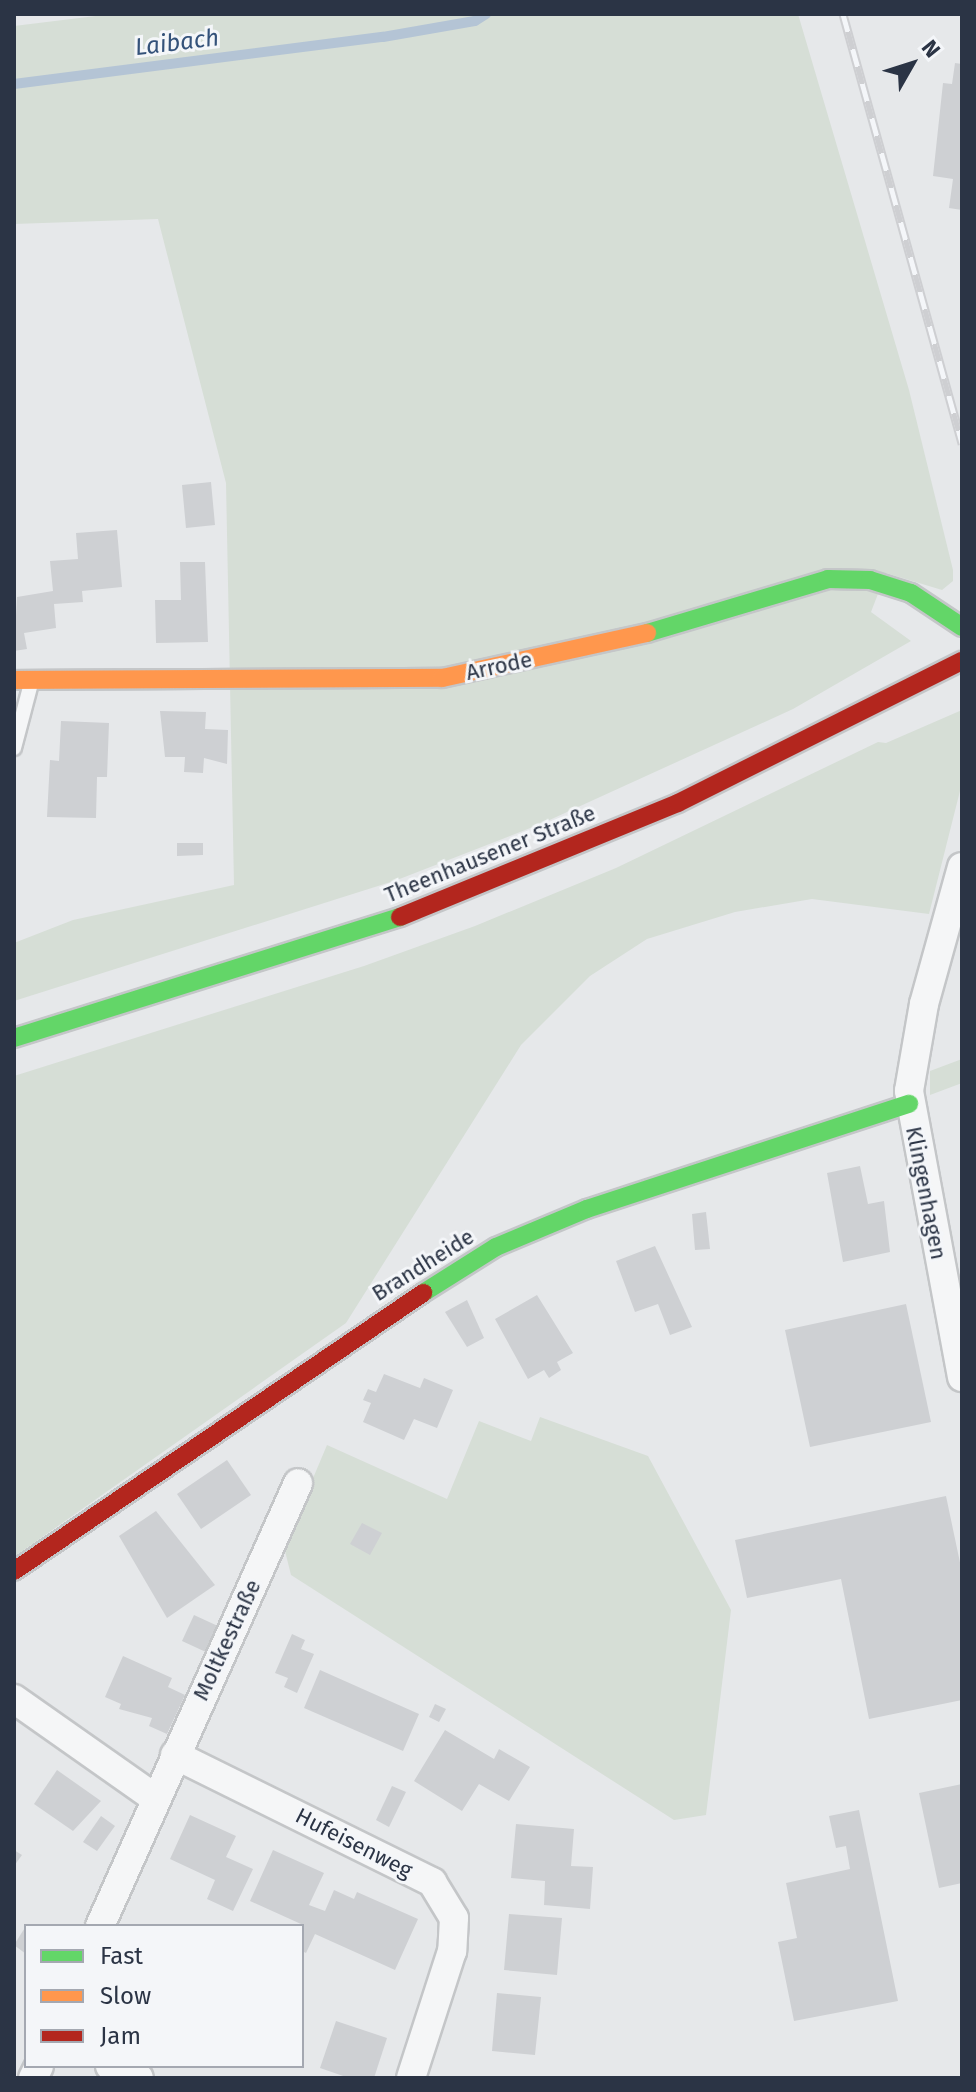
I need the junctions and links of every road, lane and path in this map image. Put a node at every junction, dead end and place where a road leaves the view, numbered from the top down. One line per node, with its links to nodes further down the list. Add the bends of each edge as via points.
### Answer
1 (962, 627): 3 (street, Arrode, via 911,593 870,580 828,579 637,636 442,678)
2 (962, 661): 6 (street, Theenhausener Straße, via 678,803 430,908)
3 (23, 679): 4 (lane)
4 (14, 748)
5 (962, 867): 7 (street, via 924,1004)
6 (14, 1038)
7 (909, 1104): 8 (street, Klingenhagen); 10 (street, Brandheide, via 587,1209 496,1247 360,1332)
8 (962, 1377)
9 (298, 1483): 12 (street, Moltkestraße)
10 (14, 1571)
11 (14, 1699): 13 (street)
12 (175, 1755): 13 (street, Moltkestraße); 17 (street, Hufeisenweg, via 432,1882 454,1918 452,1951)
13 (155, 1798): 14 (street, Moltkestraße)
14 (101, 1924)
15 (115, 2068): 16 (street)
16 (139, 2078)
17 (411, 2078)

